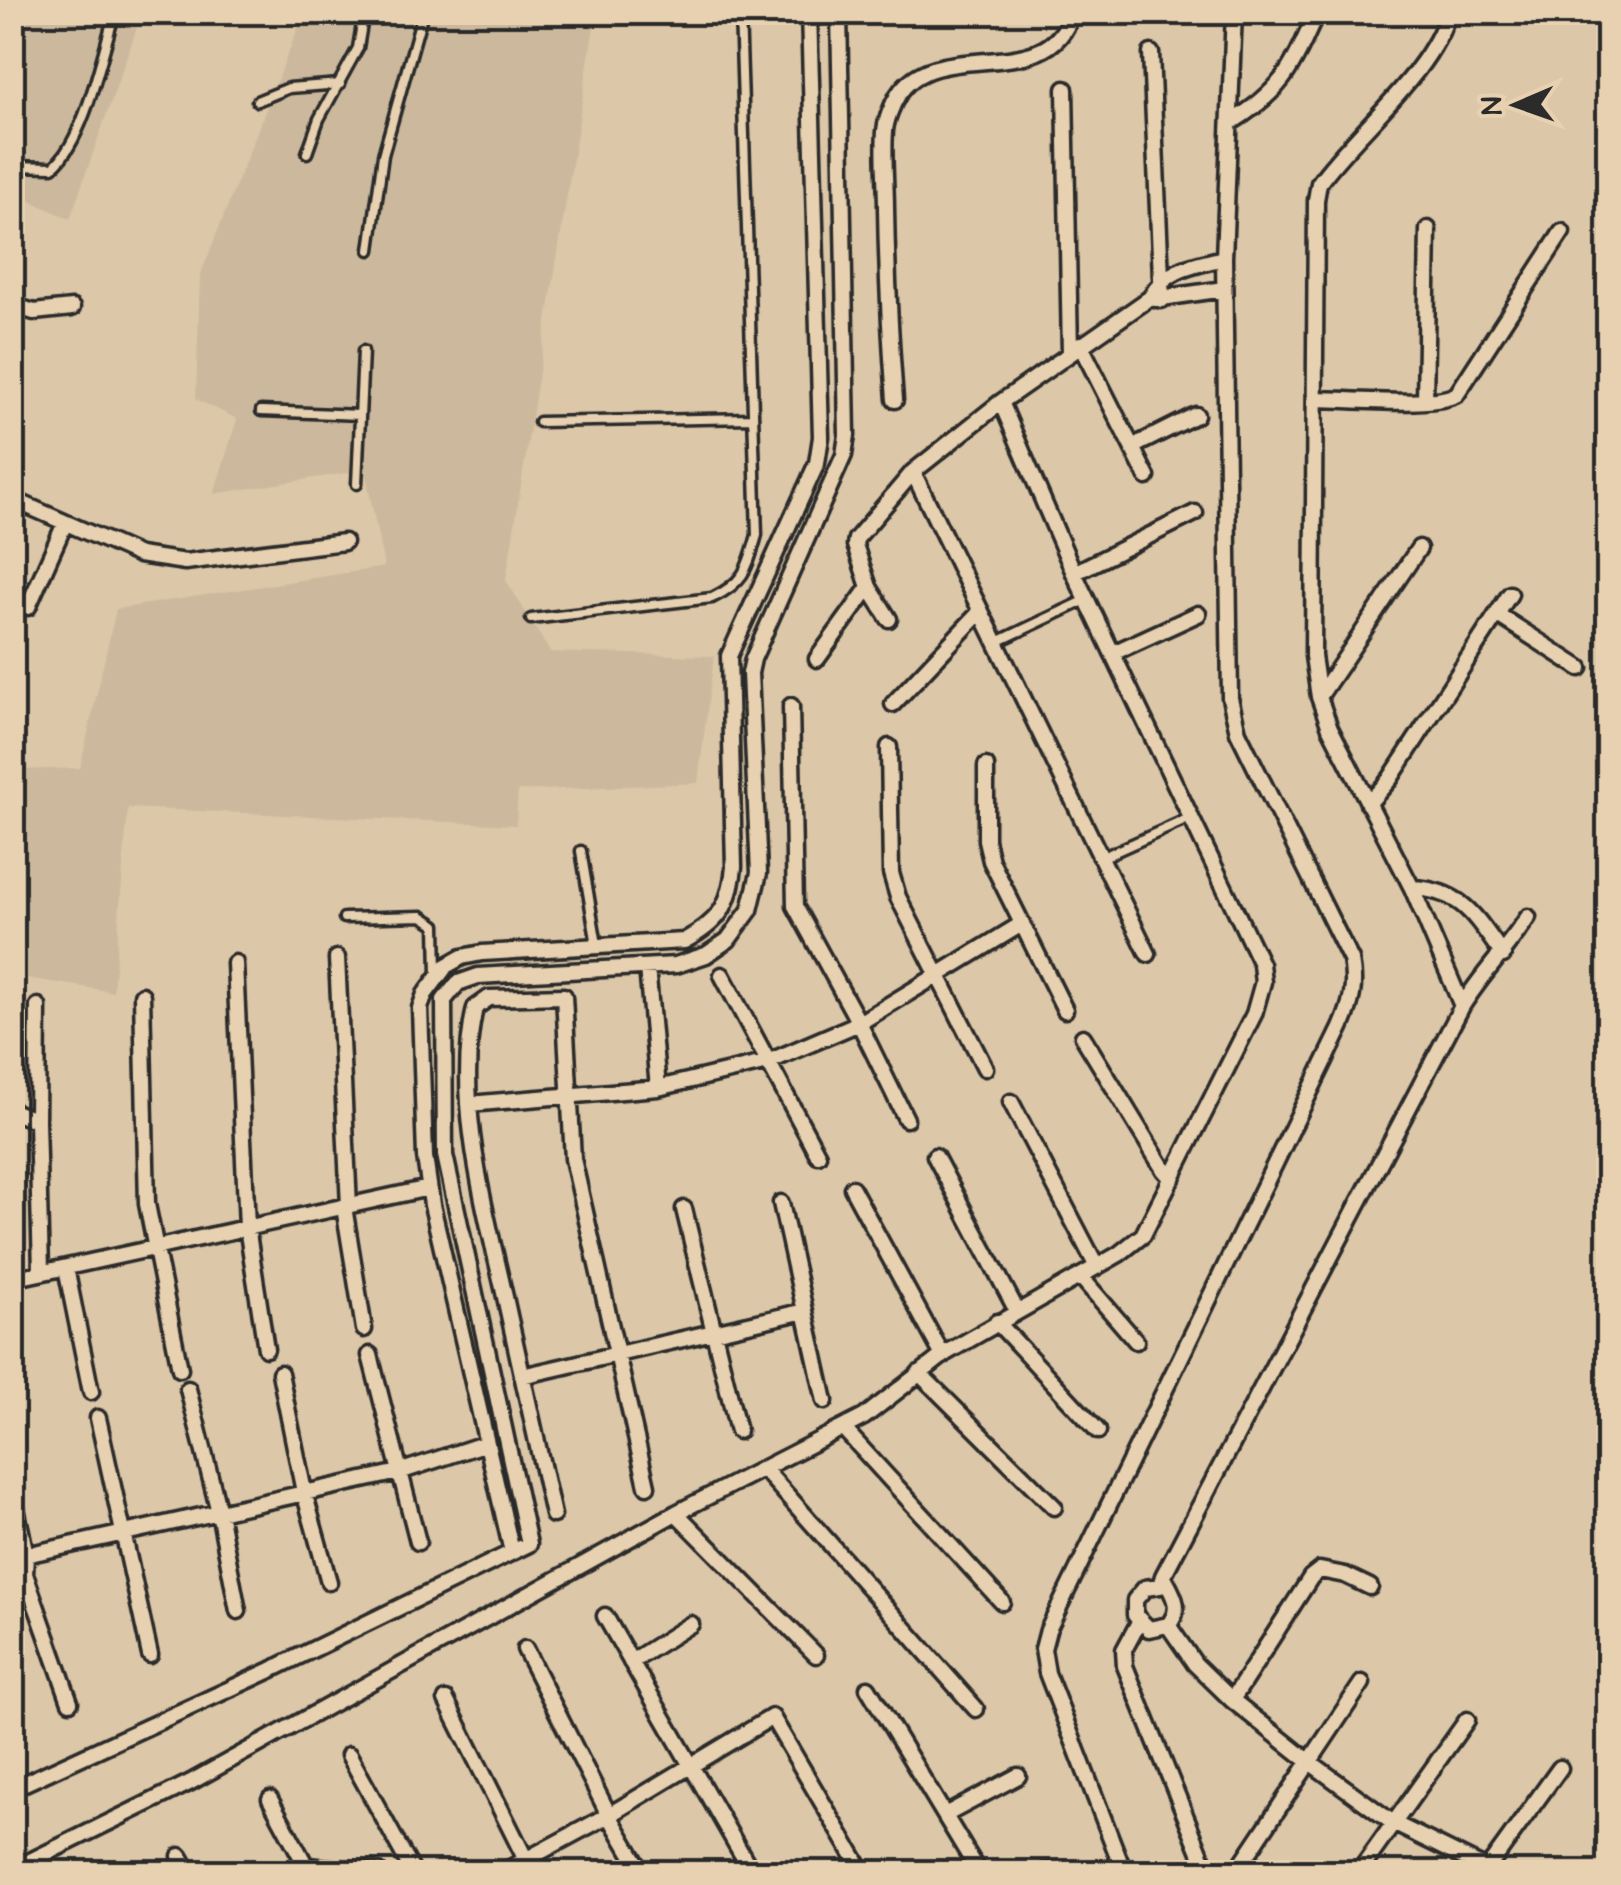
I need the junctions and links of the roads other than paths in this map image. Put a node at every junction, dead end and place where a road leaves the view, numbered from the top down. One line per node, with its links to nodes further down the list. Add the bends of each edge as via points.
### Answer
1 (115, 12): 17 (lane, via 66,156 53,167)
2 (364, 12): 12 (lane, via 358,48)
3 (422, 12): 20 (lane, via 384,154)
4 (740, 12): 36 (lane)
5 (809, 12): 74 (street, via 822,437 729,656 731,894 720,914 684,941)
6 (840, 12): 79 (street, via 848,436 753,659 756,892 739,927 716,950)
7 (1072, 12): 30 (street, via 1054,46 1028,56 936,67 908,82 896,98 885,127)
8 (1234, 12): 15 (street)
9 (1317, 12): 15 (street, via 1291,69 1263,103)
10 (1448, 12): 29 (street, via 1418,68 1320,182)
11 (1151, 52): 22 (street)
12 (340, 84): 14 (lane, via 289,88); 16 (lane)
13 (1065, 89): 27 (street)
14 (258, 101)
15 (1230, 123): 21 (street)
16 (306, 152)
17 (12, 166)
18 (1428, 230): 31 (street)
19 (1562, 232): 31 (street, via 1457,394)
20 (370, 250)
21 (1224, 258): 22 (street, via 1174,271); 23 (street)
22 (1159, 282): 24 (street)
23 (1224, 289): 24 (street); 191 (street, via 1232,714 1355,980 1341,1028 1043,1649 1046,1673)
24 (1156, 299): 27 (street)
25 (12, 305): 26 (street, via 34,312)
26 (72, 308)
27 (1075, 349): 32 (street); 38 (street)
28 (363, 351): 34 (lane)
29 (1316, 399): 31 (street); 61 (street)
30 (895, 400)
31 (1425, 401)
32 (1001, 402): 39 (street); 47 (street)
33 (261, 411): 34 (lane)
34 (360, 415): 41 (lane)
35 (1196, 415): 38 (street)
36 (753, 418): 37 (lane); 55 (lane, via 757,535 735,587 712,598)
37 (538, 422)
38 (1132, 447): 40 (street)
39 (914, 472): 48 (street, via 854,545); 52 (street)
40 (1147, 477)
41 (356, 484)
42 (12, 499): 44 (street)
43 (1195, 513): 47 (street)
44 (65, 523): 45 (street, via 139,555 185,562); 51 (street)
45 (344, 542)
46 (1418, 548): 61 (street)
47 (1074, 573): 50 (street)
48 (869, 587): 56 (street); 59 (street)
49 (1510, 594): 54 (street)
50 (1088, 600): 57 (lane); 58 (street)
51 (28, 607)
52 (980, 612): 57 (street); 62 (street)
53 (1198, 614): 58 (street)
54 (1498, 615): 60 (street); 66 (street)
55 (531, 619)
56 (889, 619)
57 (995, 642): 69 (street)
58 (1113, 653): 67 (street)
59 (817, 659)
60 (1580, 668)
61 (1319, 697): 66 (street)
62 (893, 704)
63 (792, 706): 87 (street, via 796,906)
64 (889, 747): 81 (street, via 892,873)
65 (986, 766): 73 (street, via 986,840)
66 (1368, 804): 70 (street)
67 (1190, 818): 69 (lane); 100 (street, via 1254,946 1263,982 1254,1014)
68 (581, 851): 74 (lane)
69 (1101, 858): 75 (street)
70 (1412, 888): 76 (street, via 1446,892 1460,902); 85 (street)
71 (344, 918): 82 (lane, via 430,919 436,925)
72 (1528, 918): 76 (street)
73 (1020, 925): 81 (street); 86 (street)
74 (598, 947): 82 (street, via 482,952)
75 (1148, 954)
76 (1503, 955): 85 (street)
77 (337, 958): 104 (street)
78 (235, 963): 106 (street)
79 (647, 967): 91 (street); 146 (street, via 478,976 458,983 444,1000 445,1155 530,1544)
80 (722, 975): 89 (street)
81 (938, 975): 87 (street); 90 (street)
82 (437, 976): 101 (street, via 420,1008)
83 (142, 995): 107 (street)
84 (38, 1006): 97 (street)
85 (1462, 1006): 148 (street)
86 (1066, 1010)
87 (859, 1023): 89 (street); 96 (street)
88 (1083, 1037): 100 (street)
89 (768, 1062): 91 (street); 98 (street)
90 (985, 1068)
91 (658, 1088): 92 (street)
92 (568, 1097): 94 (street); 94 (street, via 564,996 490,998 475,1008 471,1026); 120 (street, via 573,1159)
93 (1011, 1102): 108 (street)
94 (470, 1104): 126 (street, via 482,1194)
95 (12, 1111): 97 (street)
96 (906, 1119)
97 (37, 1121): 110 (street)
98 (818, 1155)
99 (935, 1156): 113 (street)
100 (1172, 1179): 108 (street, via 1144,1235)
101 (429, 1188): 104 (street); 134 (street)
102 (852, 1188): 122 (street)
103 (781, 1202): 114 (street)
104 (346, 1207): 106 (street); 116 (street)
105 (684, 1209): 117 (street)
106 (247, 1227): 107 (street); 119 (street)
107 (155, 1249): 109 (street); 123 (street)
108 (1096, 1267): 111 (street)
109 (66, 1268): 110 (street); 128 (street)
110 (41, 1272): 112 (street)
111 (1080, 1276): 113 (street); 118 (street)
112 (12, 1280)
113 (1017, 1310): 115 (street)
114 (806, 1311): 117 (street); 129 (street)
115 (997, 1322): 122 (street); 133 (street)
116 (364, 1329)
117 (712, 1332): 120 (street); 132 (street)
118 (1136, 1341)
119 (266, 1350)
120 (616, 1354): 126 (street); 137 (street)
121 (370, 1355): 136 (street)
122 (943, 1356): 124 (street)
123 (180, 1368)
124 (919, 1372): 131 (street); 140 (street)
125 (280, 1373): 139 (street)
126 (522, 1376): 143 (street)
127 (188, 1389): 141 (street)
128 (91, 1392)
129 (825, 1401)
130 (98, 1418): 144 (street)
131 (843, 1428): 135 (street); 151 (street)
132 (738, 1431)
133 (1098, 1431)
134 (487, 1443): 136 (street); 146 (street)
135 (764, 1468): 142 (street); 166 (street)
136 (399, 1472): 139 (street); 145 (street)
137 (647, 1486)
138 (12, 1489): 147 (street)
139 (304, 1492): 141 (street); 149 (street)
140 (1054, 1507)
141 (219, 1512): 144 (street); 152 (street)
142 (676, 1513): 159 (street); 181 (street, via 191,1782)
143 (553, 1515)
144 (125, 1533): 147 (street); 158 (street)
145 (418, 1542)
146 (512, 1552): 173 (street)
147 (19, 1556): 165 (street)
148 (1162, 1576): 154 (street, via 1160,1586 1145,1588 1135,1600); 156 (street, via 1176,1602)
149 (329, 1582)
150 (1370, 1587): 164 (street, via 1320,1570)
151 (1002, 1602)
152 (238, 1611)
153 (604, 1616): 160 (street)
154 (1139, 1622): 156 (street, via 1150,1629); 192 (street, via 1124,1650 1125,1666)
155 (691, 1624): 160 (street)
156 (1168, 1626): 164 (street)
157 (525, 1649): 176 (street)
158 (150, 1655)
159 (816, 1655)
160 (631, 1662): 170 (street)
161 (1362, 1683): 169 (street)
162 (868, 1688): 175 (street)
163 (446, 1700): 180 (street)
164 (1232, 1700): 169 (street)
165 (70, 1702)
166 (976, 1710)
167 (1467, 1720): 177 (street)
168 (350, 1755): 185 (street)
169 (1311, 1763): 177 (street); 193 (street)
170 (692, 1767): 176 (street); 188 (street); 189 (street, via 772,1717)
171 (1560, 1768): 195 (street)
172 (1018, 1776): 175 (street)
173 (12, 1789)
174 (270, 1800): 179 (street)
175 (945, 1814): 190 (street)
176 (609, 1815): 180 (street); 187 (street)
177 (1392, 1823): 194 (street); 195 (street)
178 (180, 1856): 182 (street)
179 (306, 1866): 183 (street); 184 (street)
180 (529, 1867): 186 (street)
181 (12, 1870)
182 (190, 1872)
183 (280, 1872)
184 (379, 1872)
185 (413, 1872)
186 (503, 1872)
187 (642, 1872)
188 (752, 1872)
189 (863, 1872)
190 (979, 1872)
191 (1124, 1872)
192 (1208, 1872)
193 (1236, 1872)
194 (1359, 1872)
195 (1488, 1872)

